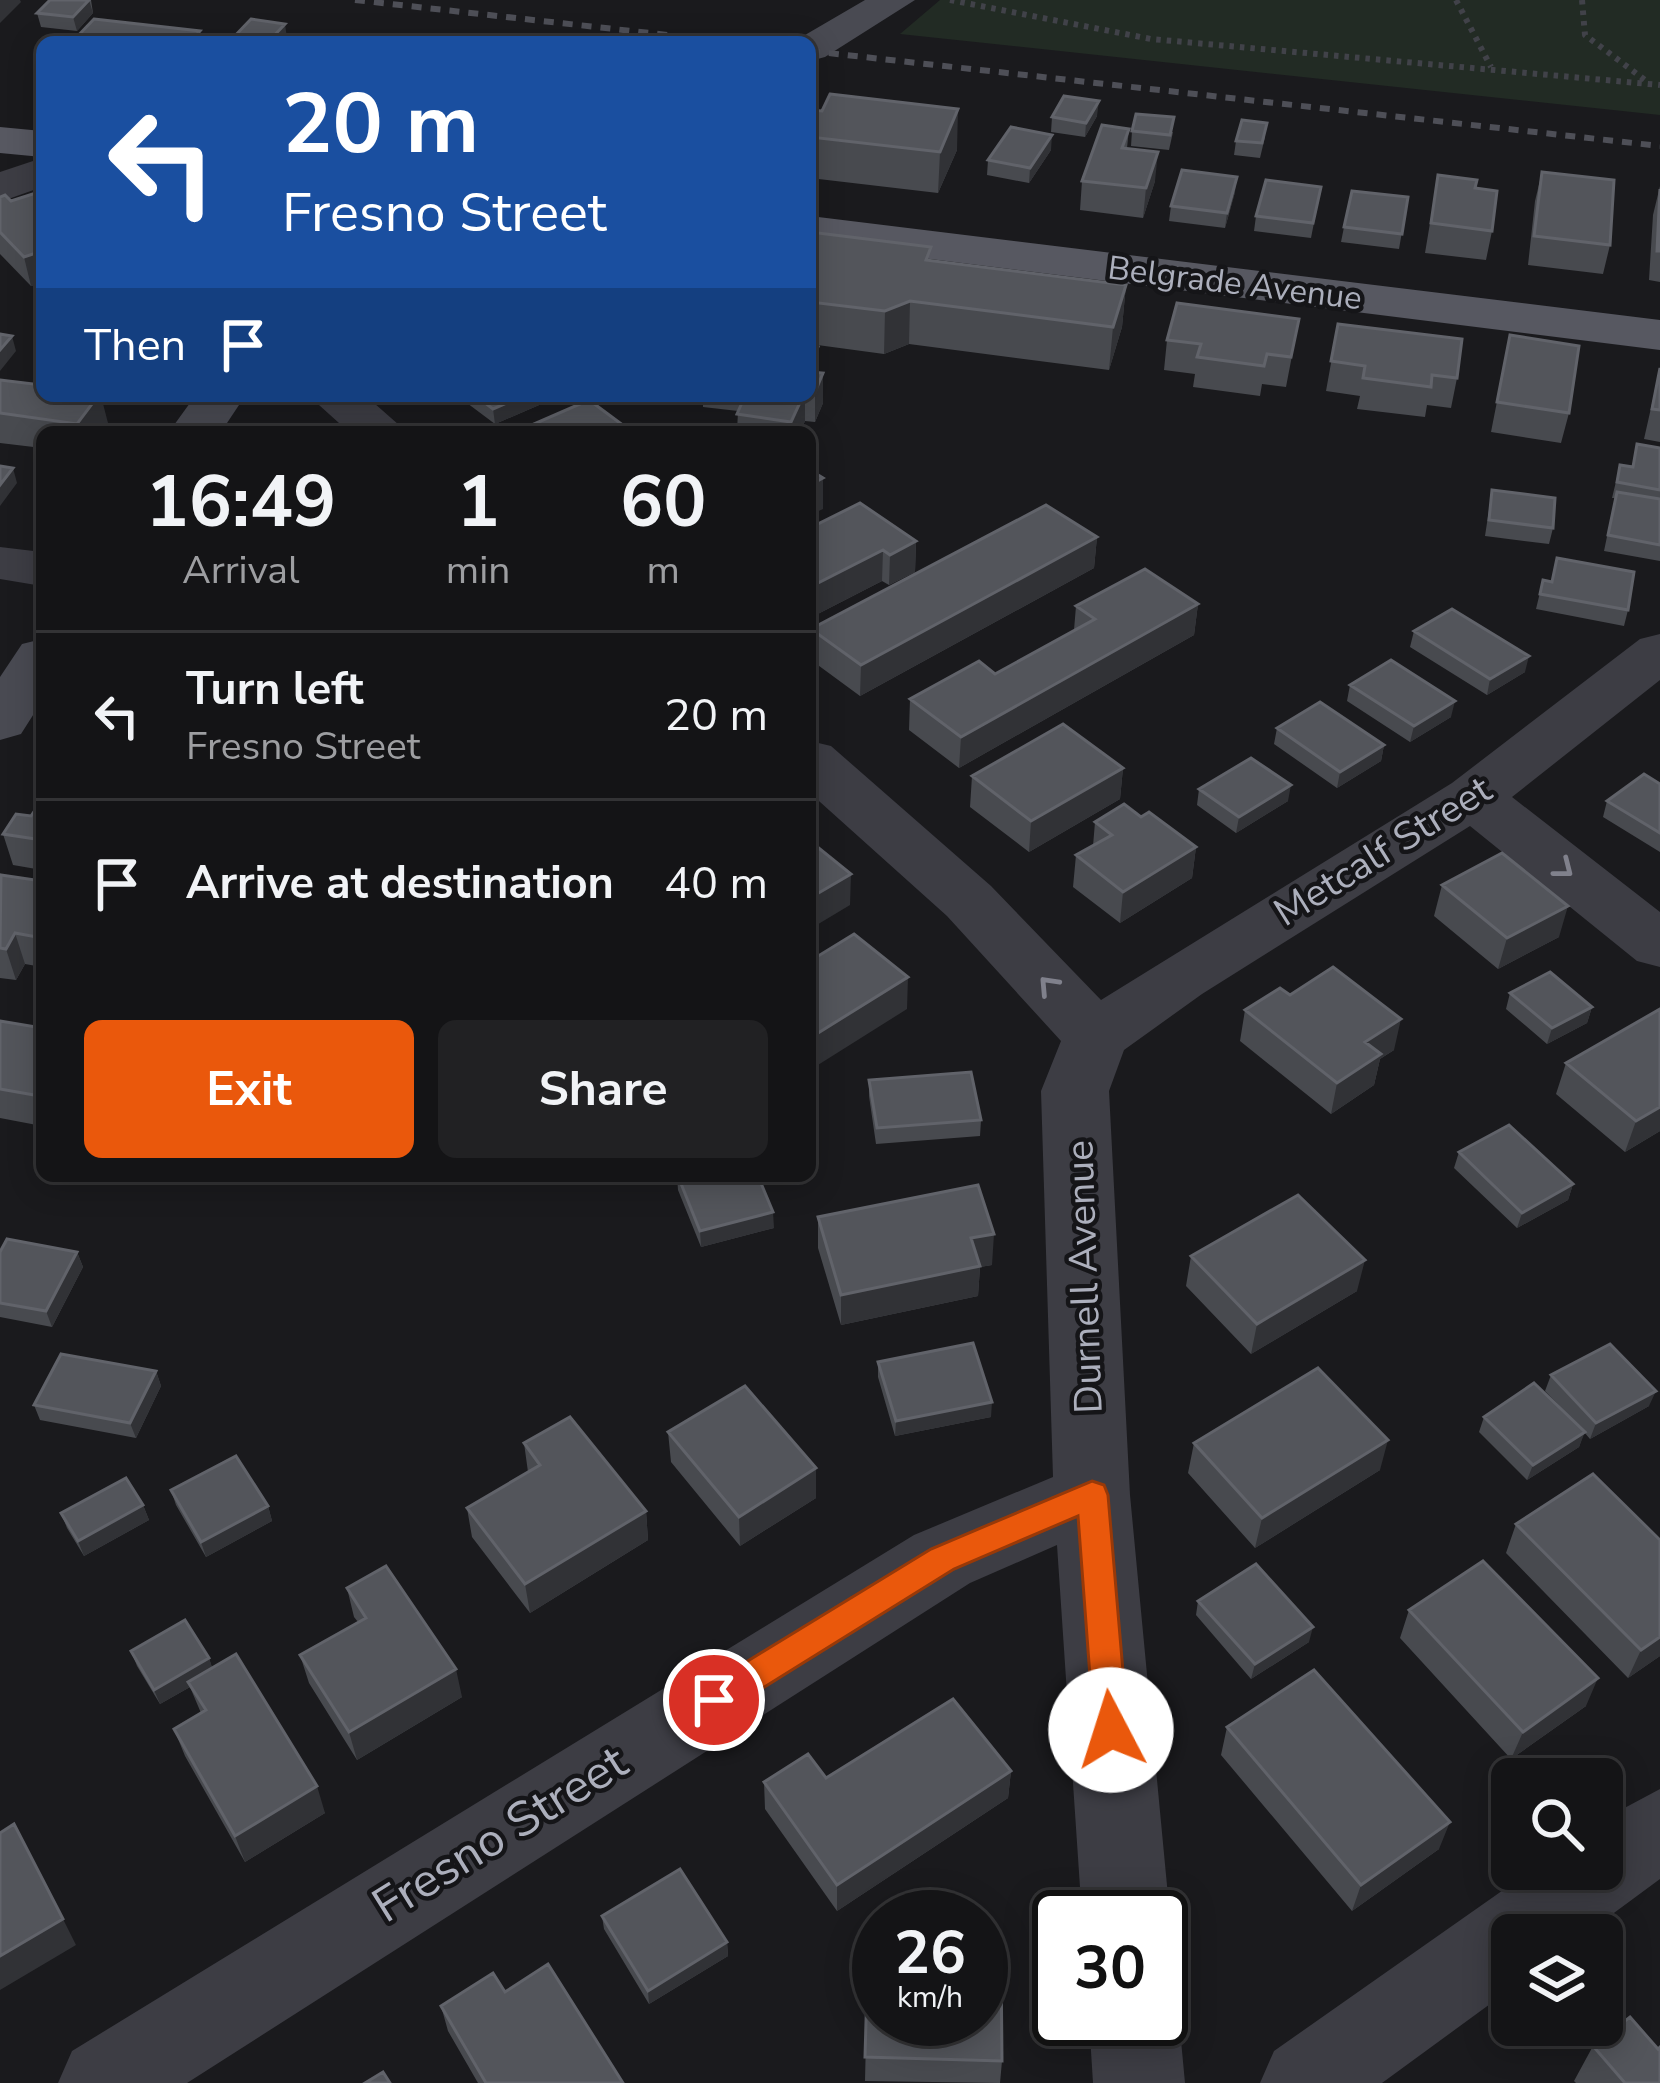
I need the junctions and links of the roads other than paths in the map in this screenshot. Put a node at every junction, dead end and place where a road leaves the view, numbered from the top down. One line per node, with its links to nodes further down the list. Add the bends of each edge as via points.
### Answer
1 (895, 0): 2 (street)
2 (816, 45)
3 (0, 140): 4 (main road)
4 (36, 143)
5 (36, 173): 6 (street)
6 (0, 188)
7 (816, 231): 8 (main road, Belgrade Avenue)
8 (1660, 335)
9 (342, 402): 10 (street)
10 (373, 426)
11 (0, 562): 12 (street)
12 (36, 568)
13 (1660, 652): 17 (street, Metcalf Street)
14 (36, 666): 15 (street)
15 (0, 721)
16 (816, 765): 19 (street, one-way to 16, via 969,901)
17 (1473, 797): 18 (street, one-way to 18); 19 (street, Metcalf Street)
18 (1660, 945)
19 (1096, 1036): 20 (street, Durnell Avenue, via 1075,1091)
20 (1092, 1495): 22 (street, Durnell Avenue); 24 (street, Fresno Street, via 942,1559)
21 (1660, 1828): 26 (street)
22 (1124, 1890)
23 (1136, 2046): 25 (street)
24 (104, 2083)
25 (1139, 2083)
26 (1306, 2083)

